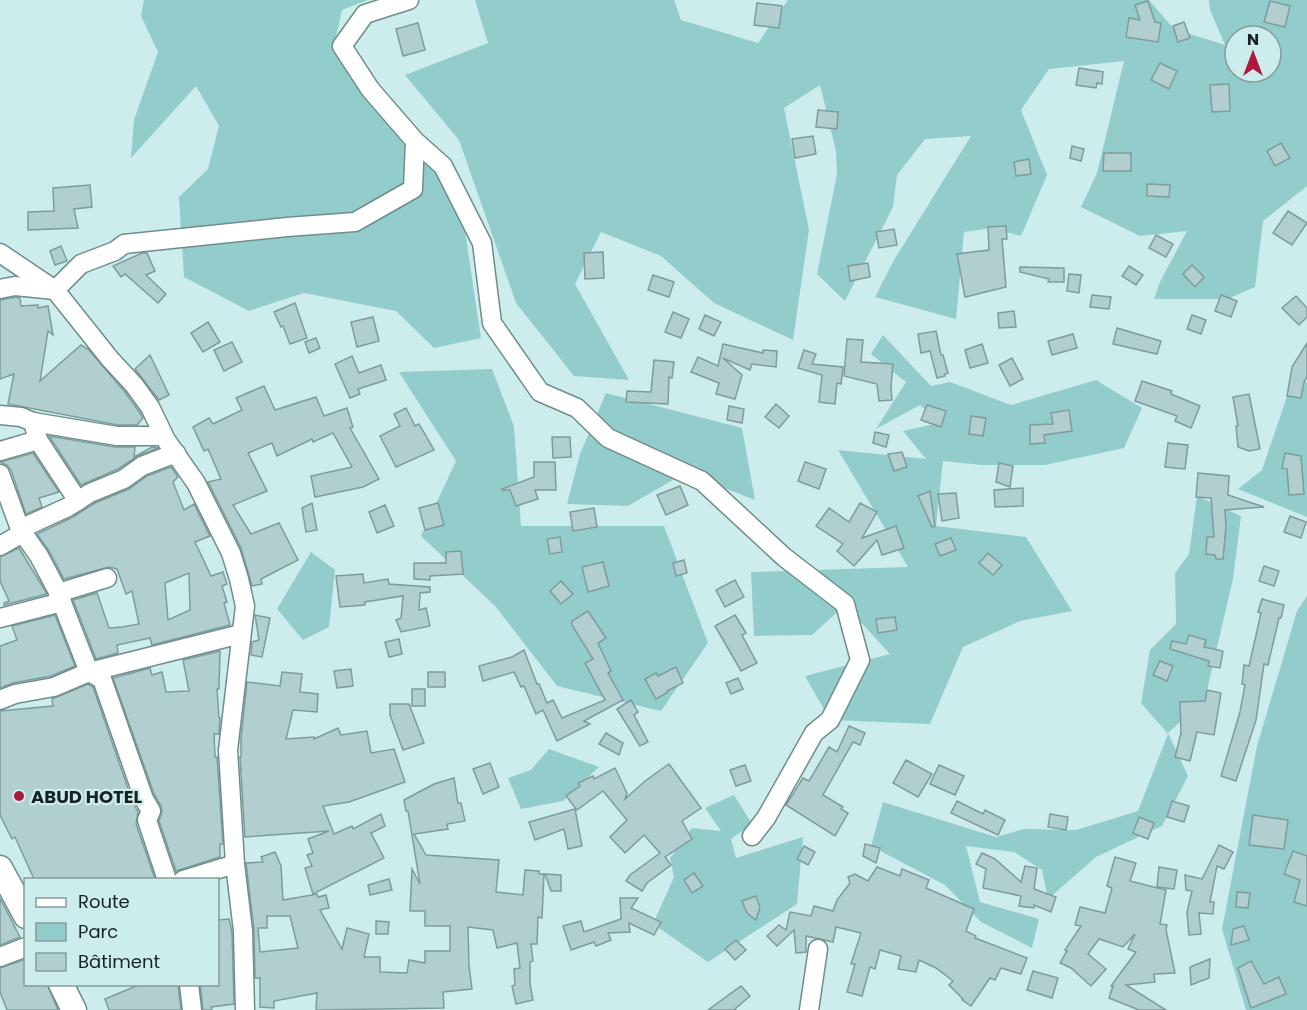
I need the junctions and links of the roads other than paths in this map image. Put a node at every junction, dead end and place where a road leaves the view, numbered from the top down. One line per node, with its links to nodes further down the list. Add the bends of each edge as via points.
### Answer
1 (409, 0): 2 (street, via 365,14 342,46 370,89)
2 (416, 141): 5 (street, via 413,189 356,222 124,244 81,264); 21 (street, via 443,166 482,243 492,323 540,392 577,408 608,438 702,481 784,557 844,604 860,660 830,720 814,733)
3 (0, 253): 5 (street)
4 (0, 289): 5 (street, via 15,286)
5 (55, 290): 8 (street, via 150,407)
6 (0, 415): 7 (street, via 21,417)
7 (36, 431): 8 (street); 9 (street); 12 (street)
8 (164, 436): 10 (street)
9 (0, 451)
10 (176, 453): 12 (street, via 142,466); 18 (street, via 196,483 231,553 245,606)
11 (0, 474): 13 (street)
12 (78, 501): 13 (street)
13 (20, 529): 14 (street, via 19,535); 16 (street)
14 (0, 546)
15 (107, 578): 16 (street)
16 (60, 598): 17 (street); 19 (street)
17 (0, 618)
18 (241, 634): 19 (street); 22 (street, via 228,750)
19 (89, 672): 20 (street, via 54,687); 24 (street, via 102,679 151,811 147,820)
20 (0, 700)
21 (752, 836)
22 (235, 864): 25 (street); 34 (street, via 243,931)
23 (0, 868): 26 (main road)
24 (167, 878)
25 (186, 878)
26 (24, 912)
27 (24, 948): 29 (street)
28 (818, 949): 35 (street)
29 (0, 957)
30 (62, 986): 32 (main road)
31 (189, 986): 33 (street)
32 (74, 1010)
33 (192, 1010)
34 (245, 1010)
35 (810, 1010)

